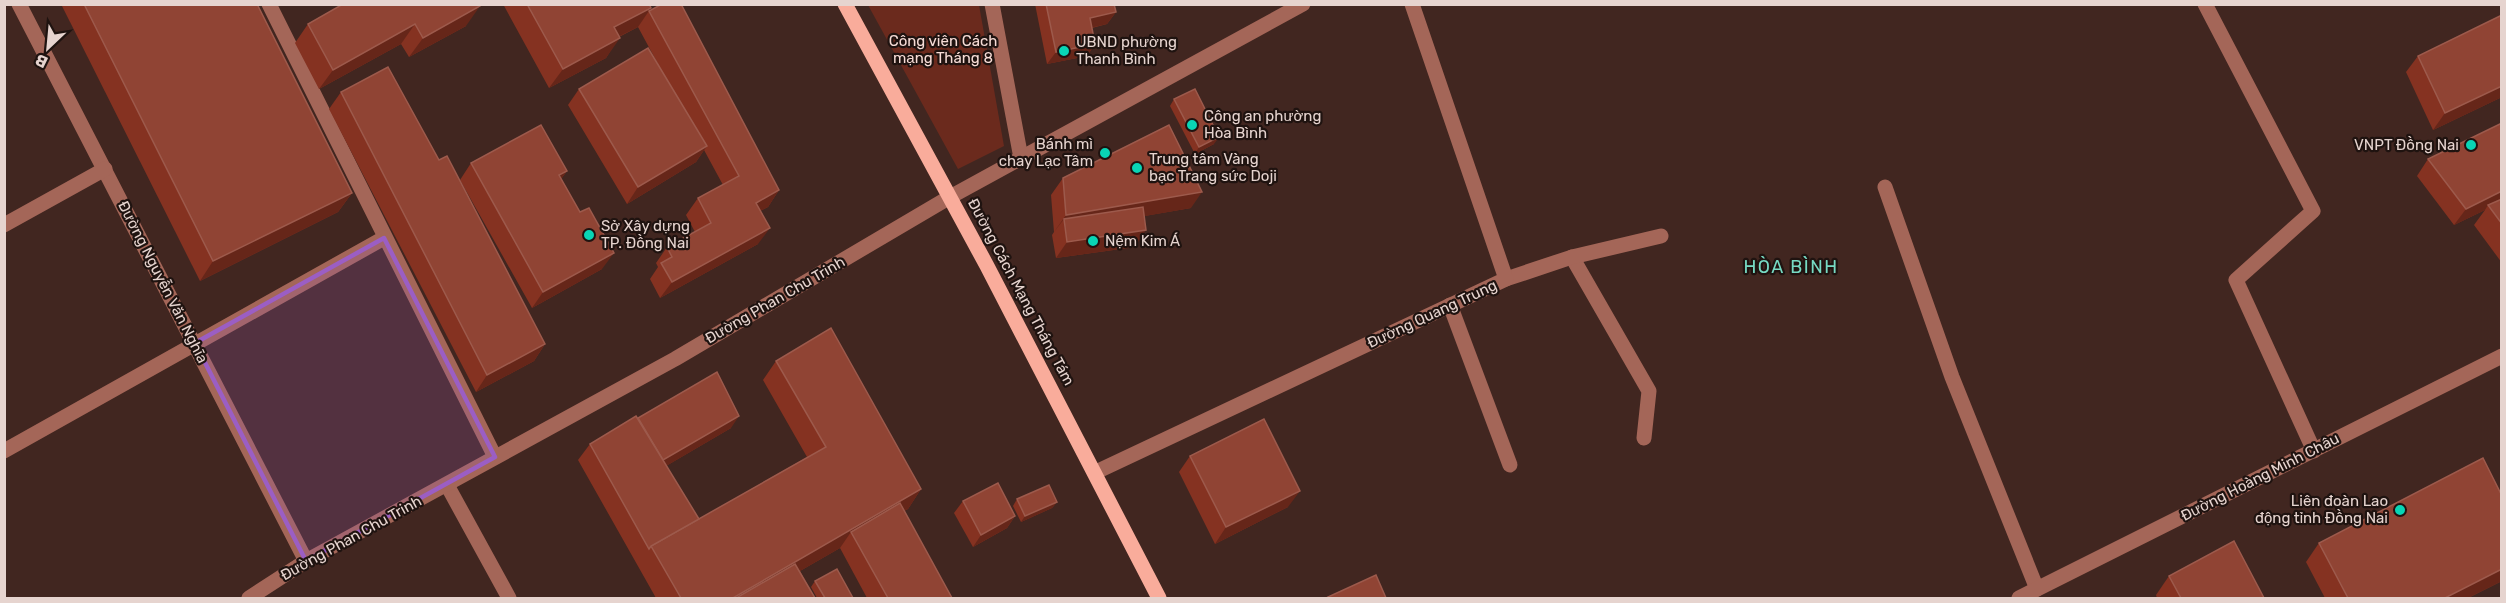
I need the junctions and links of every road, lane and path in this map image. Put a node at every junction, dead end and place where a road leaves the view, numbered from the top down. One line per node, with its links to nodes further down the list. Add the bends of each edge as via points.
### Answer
1 (19, 4): 9 (street, Đường Nguyễn Văn Nghĩa)
2 (268, 4): 14 (street)
3 (845, 4): 11 (main road, Đường Cách Mạng Tháng Tám)
4 (992, 4): 8 (street)
5 (1303, 4): 8 (street, Đường Phan Chu Trinh)
6 (1412, 4): 16 (street, Đường Quang Trung)
7 (2205, 4): 22 (street, via 2313,211 2236,280)
8 (1021, 158): 11 (street, Đường Phan Chu Trinh)
9 (105, 169): 12 (street); 18 (street, Đường Nguyễn Văn Nghĩa)
10 (1884, 187): 28 (street, via 1952,377)
11 (950, 197): 23 (street, Đường Phan Chu Trinh, via 675,358); 25 (main road, Đường Cách Mạng Tháng Tám)
12 (4, 225)
13 (1661, 237): 15 (street)
14 (384, 238): 18 (street); 23 (street)
15 (1572, 257): 16 (street); 20 (street, via 1649,391)
16 (1506, 279): 17 (street, Đường Quang Trung)
17 (1450, 305): 24 (street); 25 (street, Đường Quang Trung)
18 (195, 343): 21 (street); 27 (street, Đường Nguyễn Văn Nghĩa)
19 (2502, 356): 22 (street, Đường Hoàng Minh Châu)
20 (1644, 438)
21 (4, 451)
22 (2313, 451): 28 (street, Đường Hoàng Minh Châu)
23 (495, 457): 26 (street, Đường Phan Chu Trinh)
24 (1510, 465)
25 (1095, 472): 31 (main road, Đường Cách Mạng Tháng Tám)
26 (447, 485): 27 (street, Đường Phan Chu Trinh); 30 (street)
27 (306, 561): 29 (street, Đường Phan Chu Trinh)
28 (2037, 589): 32 (street, Đường Hoàng Minh Châu)
29 (249, 598)
30 (508, 598)
31 (1159, 598)
32 (2019, 598)

